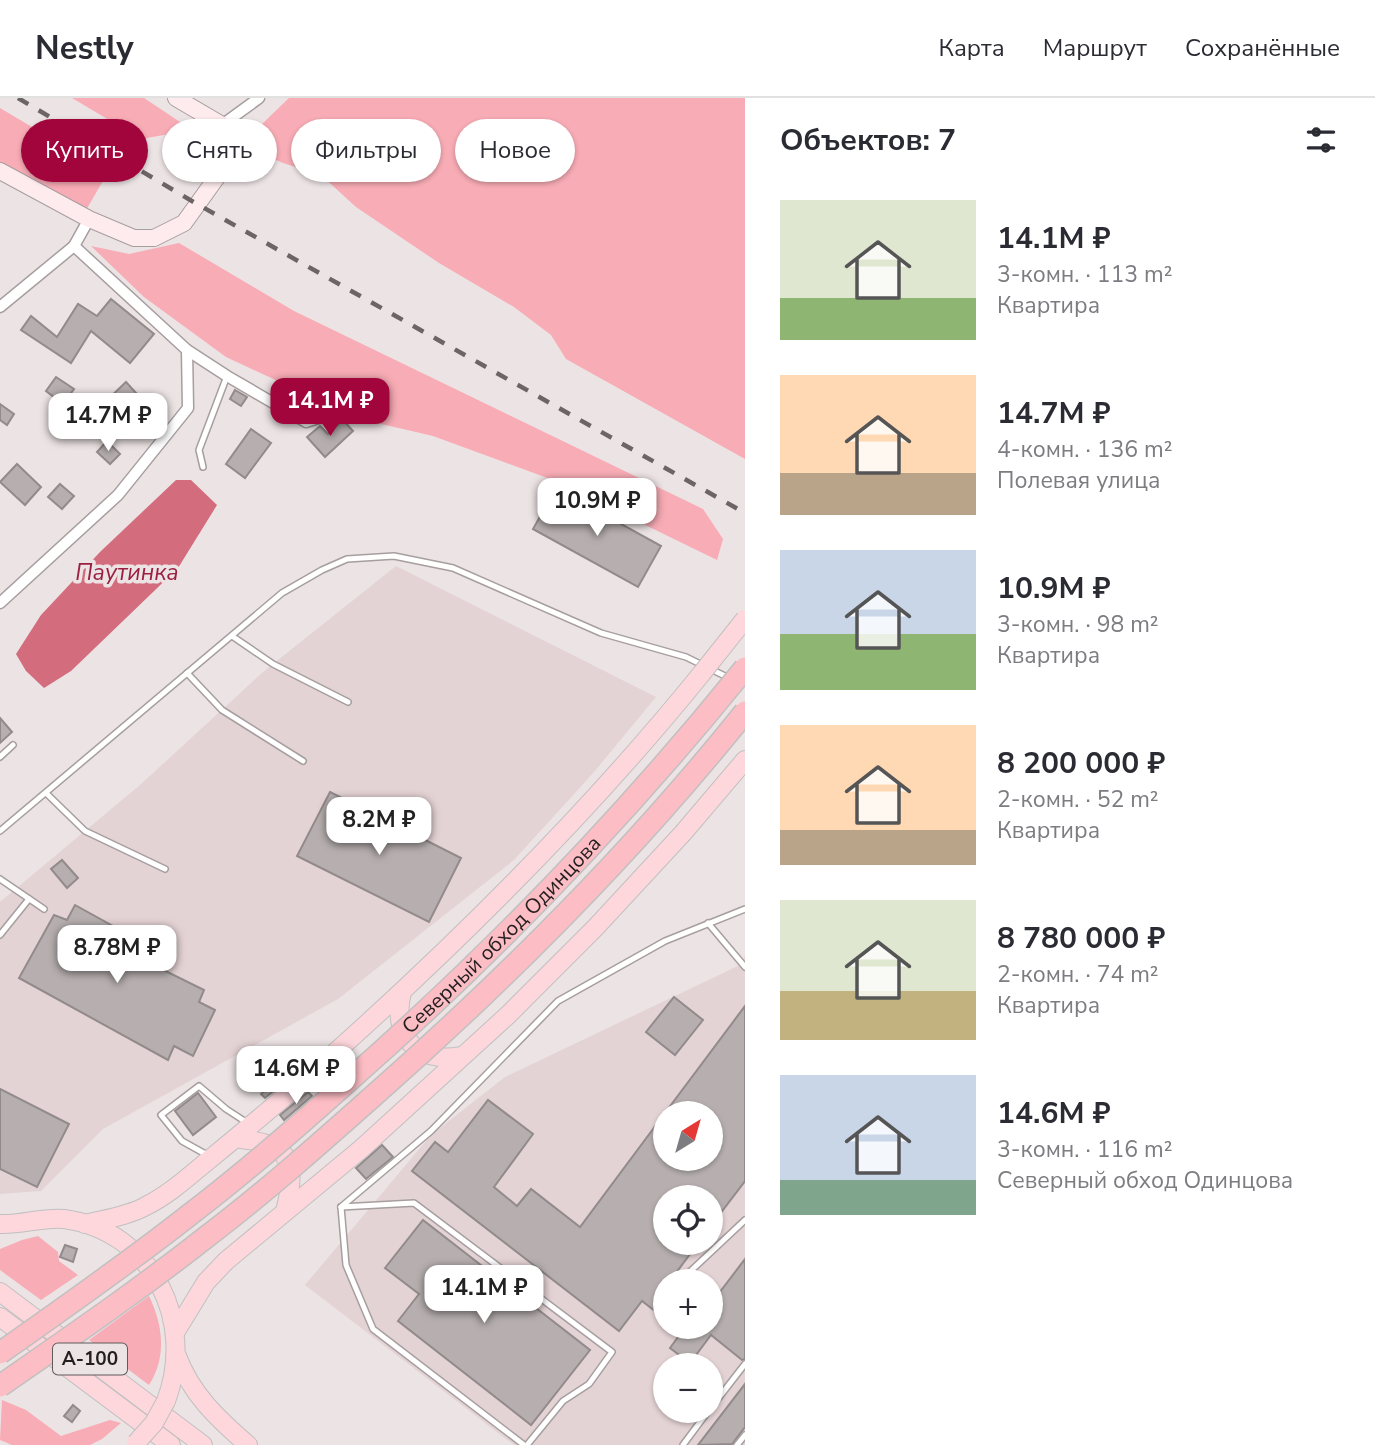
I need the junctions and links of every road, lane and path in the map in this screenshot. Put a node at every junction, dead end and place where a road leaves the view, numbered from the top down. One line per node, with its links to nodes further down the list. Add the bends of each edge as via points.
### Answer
1 (176, 98): 3 (street)
2 (259, 98): 4 (street)
3 (212, 119)
4 (230, 119)
5 (0, 170): 7 (street)
6 (213, 182): 7 (street, via 184,223 154,238 134,238)
7 (89, 219): 8 (street)
8 (74, 246): 9 (street); 10 (street)
9 (0, 307)
10 (187, 350): 11 (street); 14 (street, via 188,408 118,495)
11 (227, 376): 12 (street, via 306,422); 13 (lane, via 199,450)
12 (358, 405)
13 (203, 467)
14 (0, 603)
15 (745, 619): 36 (main road, bridge, via 617,774 457,942)
16 (232, 636): 18 (lane); 19 (lane, via 282,593 322,570 347,559 394,556 453,568 601,633 686,657); 20 (lane, via 273,664)
17 (745, 668): 50 (highway, Северный обход Одинцова, bridge, via 553,888 439,999 190,1215)
18 (187, 673): 25 (lane, via 222,710); 26 (lane)
19 (745, 686)
20 (348, 702)
21 (745, 712): 53 (highway, Северный обход Одинцова, bridge, via 573,907 398,1074 207,1237)
22 (13, 745): 23 (lane)
23 (0, 758)
24 (745, 760): 37 (main road, via 562,961)
25 (303, 761)
26 (46, 793): 27 (lane); 28 (lane, via 85,831)
27 (0, 831)
28 (165, 869)
29 (0, 879): 30 (lane)
30 (29, 899): 31 (lane); 34 (lane)
31 (44, 909)
32 (745, 909): 33 (lane)
33 (708, 923): 35 (lane); 41 (lane, via 665,941 558,1001 431,1131)
34 (0, 935)
35 (745, 967)
36 (402, 992): 37 (main road, via 400,1023 416,1049 446,1059); 38 (main road)
37 (461, 1056): 42 (main road)
38 (251, 1126): 39 (main road); 40 (lane, via 199,1086 160,1115 182,1141)
39 (236, 1138): 40 (main road); 42 (main road, via 269,1145 289,1164 292,1184)
40 (212, 1158): 44 (main road, via 143,1208)
41 (341, 1207): 61 (lane, via 346,1265 373,1329); 61 (lane, via 414,1203 612,1352 589,1384 563,1401)
42 (285, 1212): 49 (main road, via 208,1279)
43 (745, 1220): 46 (lane)
44 (85, 1224): 45 (main road, via 63,1219); 49 (main road, via 129,1246 147,1263 164,1293)
45 (4, 1226)
46 (693, 1269)
47 (0, 1293): 59 (main road, А-100)
48 (0, 1317): 58 (main road, А-100)
49 (176, 1331): 51 (main road)
50 (0, 1353)
51 (177, 1355): 57 (main road, bridge, via 166,1401); 60 (main road, via 200,1399)
52 (745, 1364): 54 (lane)
53 (0, 1386)
54 (723, 1393)
55 (700, 1423): 62 (lane)
56 (745, 1435): 63 (lane)
57 (135, 1444)
58 (172, 1445)
59 (203, 1445)
60 (248, 1445)
61 (526, 1445)
62 (683, 1445)
63 (737, 1445)

